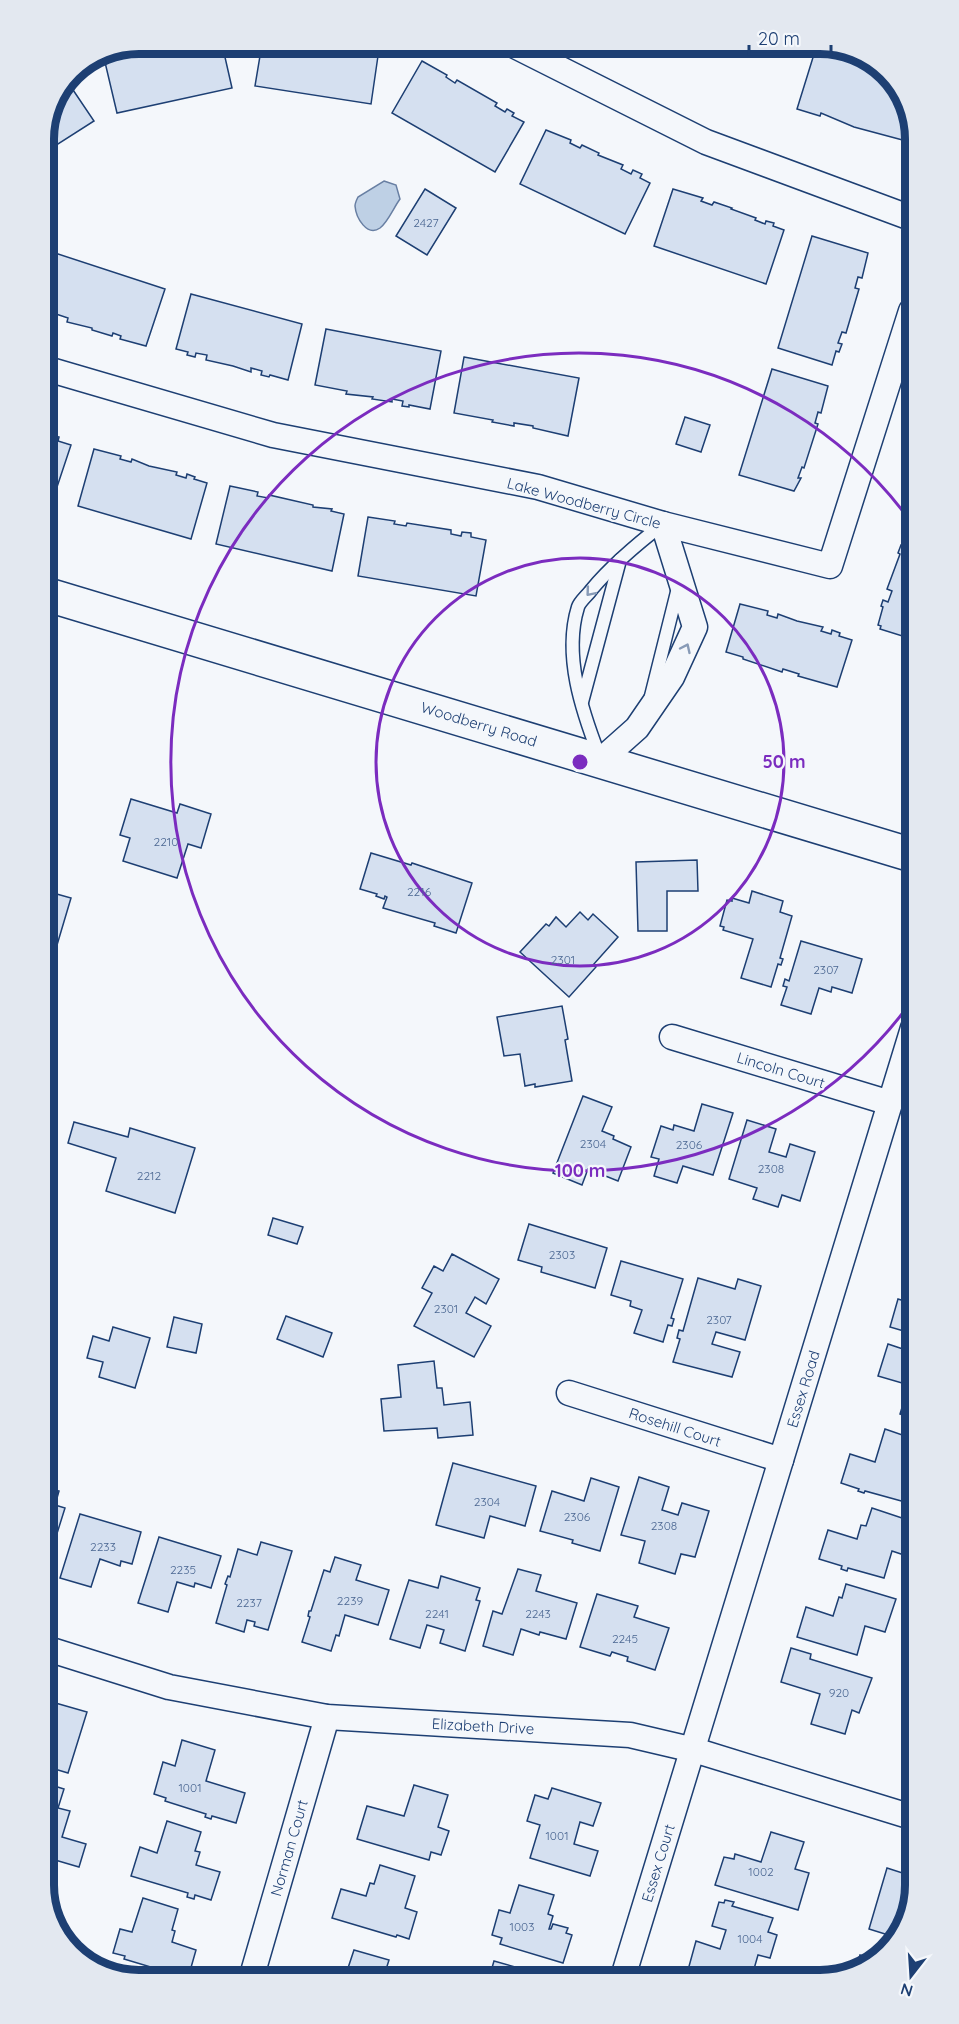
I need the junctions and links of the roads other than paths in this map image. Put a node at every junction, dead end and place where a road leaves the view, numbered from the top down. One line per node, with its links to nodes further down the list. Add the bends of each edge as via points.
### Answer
1 (531, 54): 2 (street, via 706,142)
2 (905, 216)
3 (905, 330): 5 (street, Lake Woodberry Circle, via 830,566)
4 (54, 371): 5 (street, Lake Woodberry Circle, via 273,435 538,487)
5 (663, 524): 6 (lane); 9 (street, one-way to 5, via 637,728 672,677 695,627)
6 (621, 559): 8 (lane); 8 (lane, one-way to 8, via 578,605 572,644)
7 (54, 597): 9 (street, Woodberry Road)
8 (582, 703): 9 (lane)
9 (601, 760): 10 (street, Woodberry Road)
10 (905, 853)
11 (672, 1037): 13 (street, Lincoln Court)
12 (905, 1054): 13 (street, Essex Road)
13 (890, 1102): 15 (street, Essex Road)
14 (569, 1393): 15 (street, Rosehill Court)
15 (782, 1460): 18 (street, Essex Road)
16 (54, 1651): 17 (street, Elizabeth Drive, via 169,1687)
17 (327, 1717): 18 (street, Elizabeth Drive, via 630,1736); 20 (street, Norman Court)
18 (694, 1750): 19 (street, Elizabeth Drive); 21 (street, Essex Court)
19 (905, 1815)
20 (254, 1970)
21 (625, 1970)

